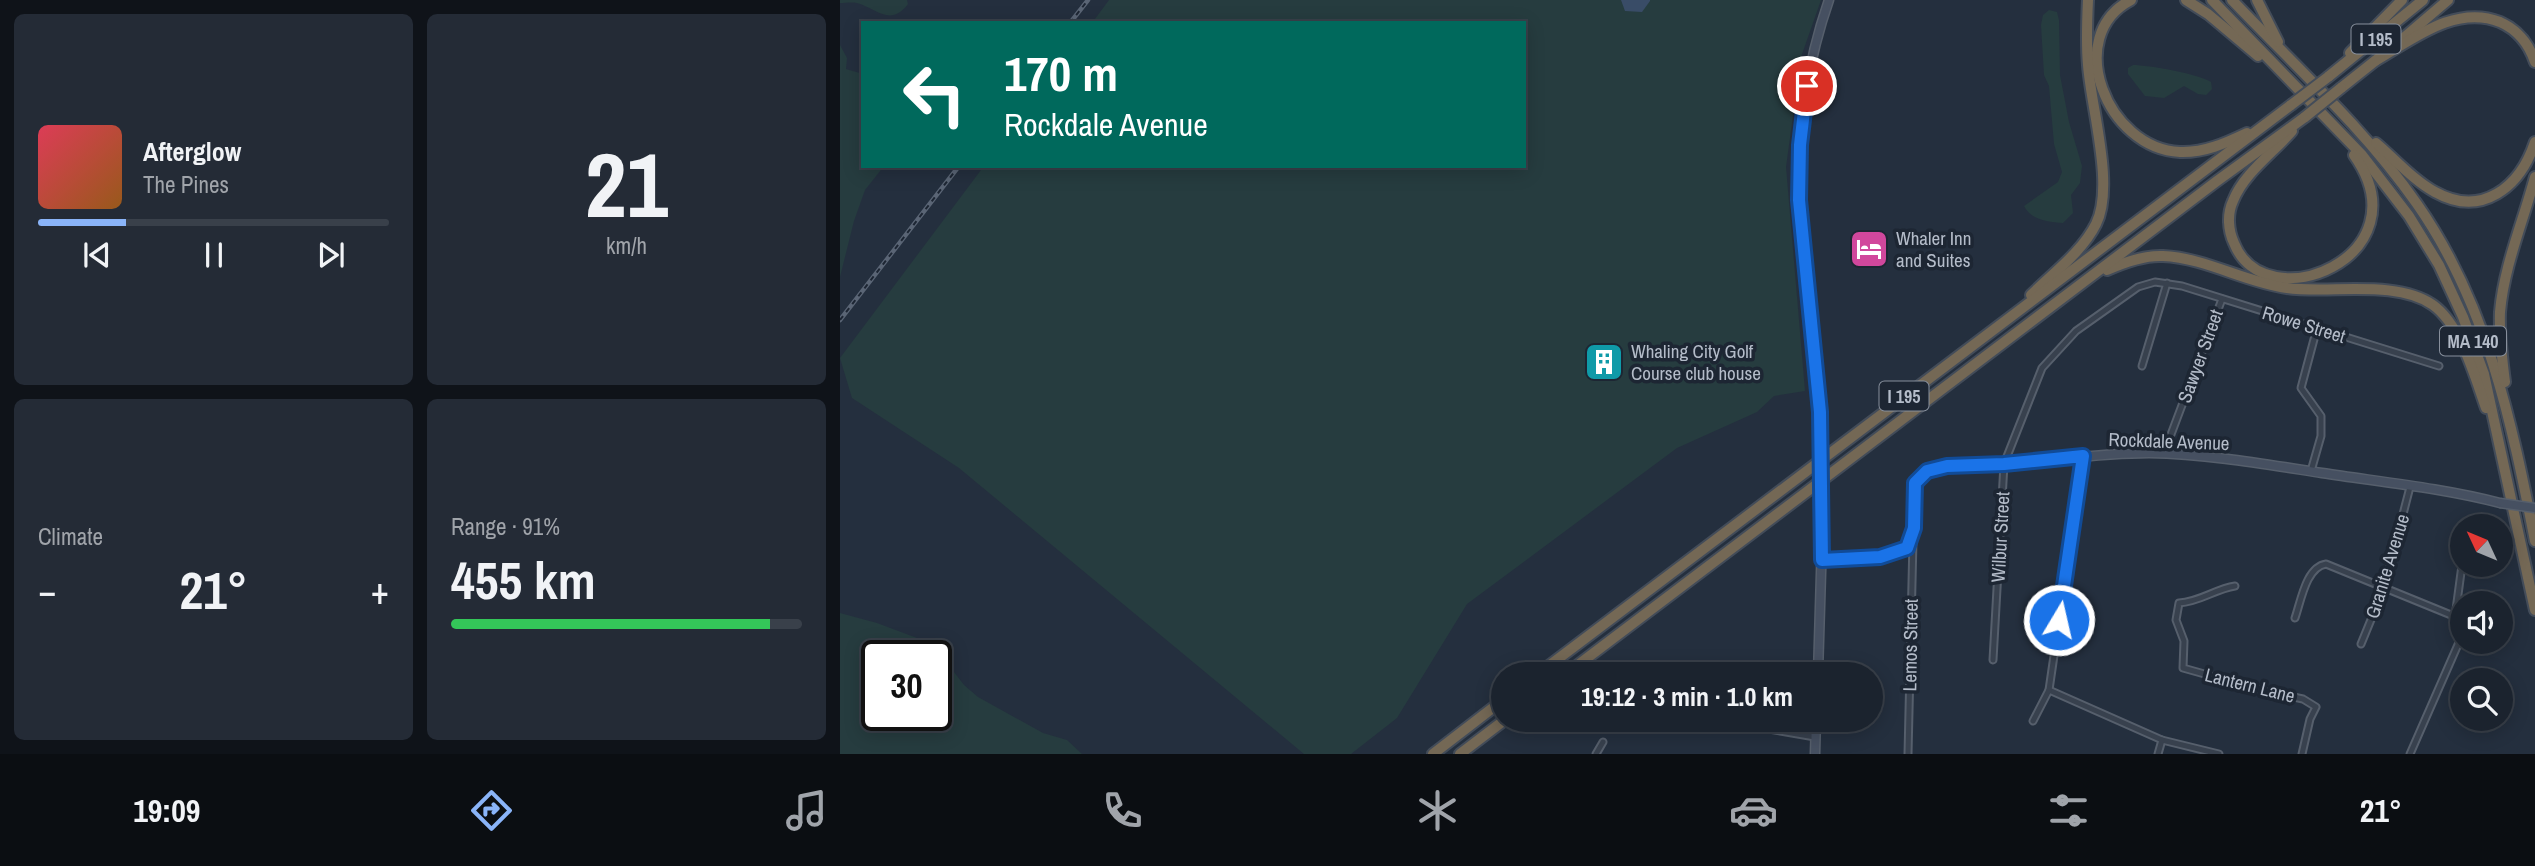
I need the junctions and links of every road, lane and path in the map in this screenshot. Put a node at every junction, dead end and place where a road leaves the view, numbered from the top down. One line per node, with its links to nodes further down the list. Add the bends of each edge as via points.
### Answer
1 (1829, 0): 39 (main road, bridge, via 1807,86 1799,179 1820,412)
2 (2088, 0): 25 (highway, via 2088,63 2102,177 2101,210 2083,243)
3 (2131, 0): 18 (highway, via 2106,24 2098,42 2097,62 2107,100 2134,136 2154,147 2190,152 2220,144)
4 (2186, 0): 14 (highway)
5 (2212, 0): 14 (highway, MA 140)
6 (2232, 0): 11 (highway, MA 140)
7 (2257, 0): 11 (highway)
8 (2402, 0): 15 (highway)
9 (2423, 0): 15 (highway, I 195)
10 (2448, 0): 12 (highway, I 195)
11 (2287, 57): 19 (highway, MA 140)
12 (2375, 61): 13 (highway, via 2431,29 2473,17 2512,28 2524,39); 17 (highway, I 195, bridge)
13 (2535, 62)
14 (2279, 70): 16 (highway, MA 140)
15 (2330, 75): 18 (highway, I 195, bridge)
16 (2322, 114): 17 (highway, via 2368,178 2373,202 2370,224 2362,242 2340,263 2307,276 2276,277 2250,265 2237,250 2230,230 2231,207 2249,176); 30 (highway, MA 140, via 2374,169 2439,265 2478,356)
17 (2305, 117): 22 (highway, I 195)
18 (2271, 120): 25 (highway, I 195)
19 (2351, 123): 20 (highway, via 2428,188 2462,201 2485,199 2508,187); 29 (highway, MA 140, via 2409,192 2445,249 2484,333)
20 (2535, 142)
21 (2535, 177): 29 (highway, via 2500,312)
22 (2089, 278): 30 (highway, via 2143,257 2166,256 2274,286 2388,291 2422,299 2439,310 2459,339); 49 (highway, I 195)
23 (2167, 283): 24 (street, Rowe Street); 27 (street); 33 (street, Wilbur Street, via 2138,287 2057,349 2040,373)
24 (2222, 299): 26 (street, Rowe Street); 31 (street, Sawyer Street)
25 (2000, 324): 48 (highway, I 195)
26 (2317, 328): 28 (street, Rowe Street); 34 (street, via 2301,387 2321,416 2321,436)
27 (2142, 366)
28 (2440, 366)
29 (2510, 423): 38 (highway, MA 140)
30 (2501, 446): 42 (highway, MA 140)
31 (2164, 453): 32 (main road, Rockdale Avenue); 34 (main road, Rockdale Avenue)
32 (2083, 456): 33 (main road, Rockdale Avenue); 51 (street)
33 (2004, 464): 37 (main road, Rockdale Avenue, via 1947,466 1923,473 1915,487); 47 (street, Wilbur Street)
34 (2311, 471): 35 (main road, Rockdale Avenue)
35 (2410, 488): 36 (main road, Rockdale Avenue, bridge); 41 (street, Granite Avenue)
36 (2535, 508)
37 (1913, 535): 39 (main road, via 1907,548 1895,554); 64 (street, Lemos Street)
38 (2535, 541)
39 (1822, 560): 50 (main road)
40 (2235, 586): 67 (street, Lantern Lane, via 2192,603 2179,603 2176,620 2184,641 2183,668 2303,699 2316,707)
41 (2384, 588): 43 (street); 44 (street, via 2322,565 2310,574); 45 (street, Granite Avenue)
42 (2535, 610)
43 (2450, 615)
44 (2294, 618)
45 (2361, 644)
46 (2454, 654): 68 (street)
47 (1993, 660)
48 (1554, 662)
49 (1582, 662)
50 (1818, 662)
51 (2049, 690): 53 (street); 58 (street)
52 (1491, 709): 60 (highway)
53 (2033, 721)
54 (1491, 730): 61 (highway)
55 (1786, 732): 57 (street)
56 (1815, 732): 57 (main road)
57 (1815, 737): 63 (main road)
58 (2162, 740): 65 (street); 66 (street)
59 (1603, 742): 62 (street)
60 (1433, 754)
61 (1460, 754)
62 (1596, 754)
63 (1815, 754)
64 (1908, 754)
65 (2158, 754)
66 (2219, 754)
67 (2302, 754)
68 (2410, 754)

